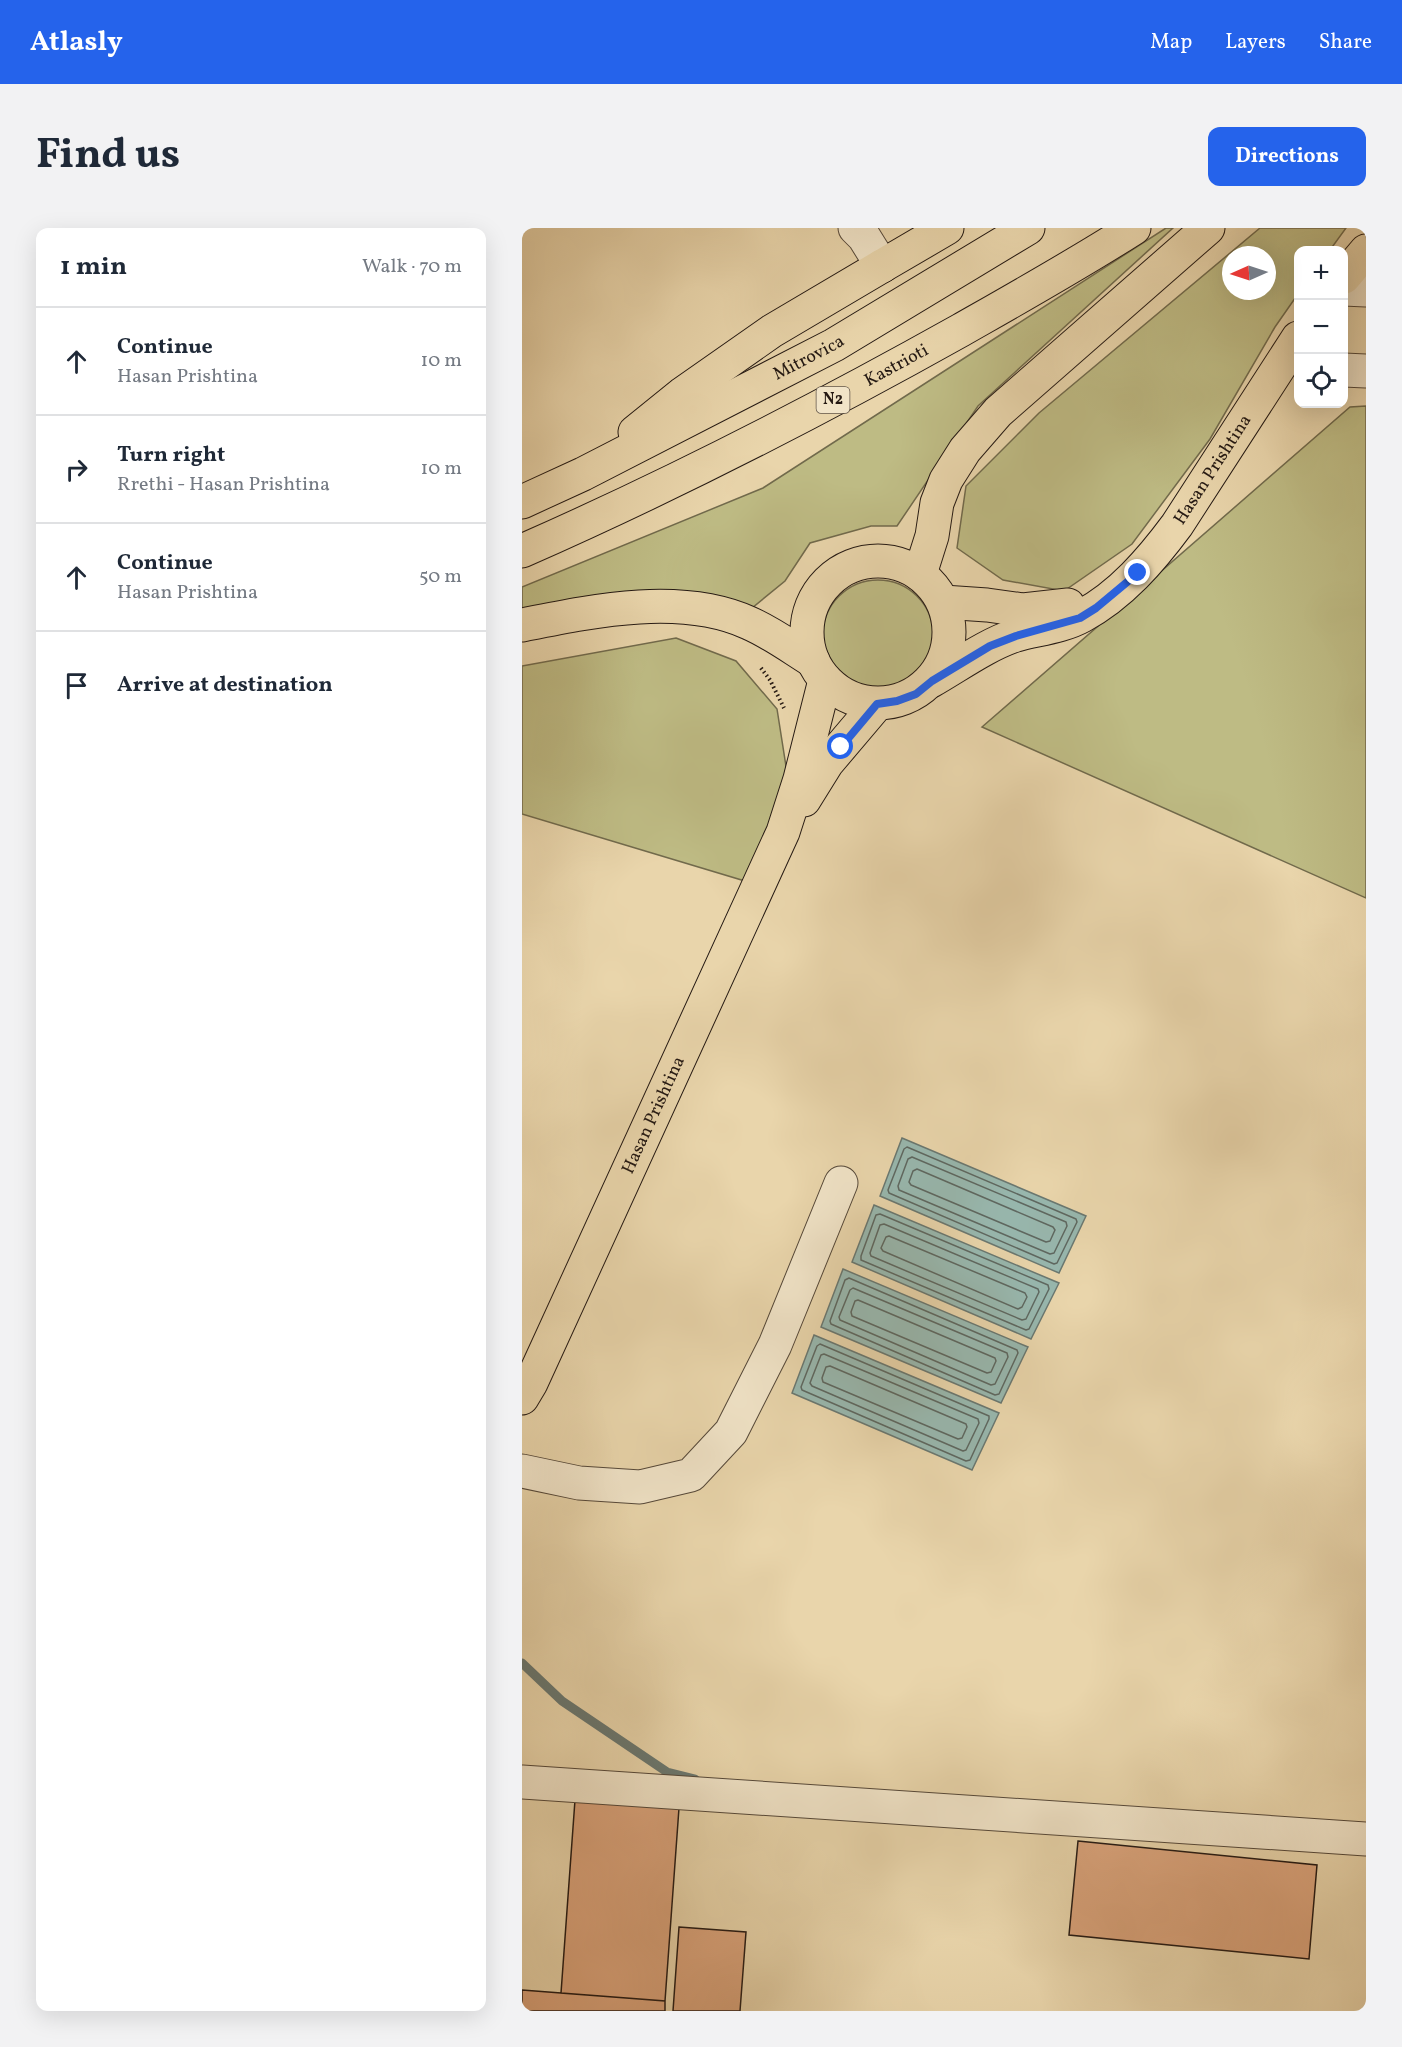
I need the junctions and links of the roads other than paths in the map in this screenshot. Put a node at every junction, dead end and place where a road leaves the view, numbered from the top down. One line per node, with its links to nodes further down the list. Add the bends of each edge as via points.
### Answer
1 (855, 228): 7 (street)
2 (947, 228): 7 (main road)
3 (1028, 228): 15 (main road, Mitrovica, via 834,345)
4 (1134, 228): 17 (main road, Kastrioti / N2, via 883,374 614,510)
5 (1208, 228): 18 (main road, via 998,412 965,450 937,503)
6 (1366, 251): 8 (main road)
7 (882, 266): 15 (main road, via 772,331 691,387)
8 (1348, 272)
9 (1348, 289): 10 (street)
10 (1366, 290)
11 (1294, 352): 12 (main road, Hasan Prishtina)
12 (1288, 368): 19 (main road, Hasan Prishtina, via 1165,542)
13 (1348, 370): 14 (street)
14 (1366, 371)
15 (583, 474): 16 (main road)
16 (522, 502)
17 (522, 551)
18 (920, 574): 20 (main road, via 934,586); 22 (main road, via 902,564 882,560 861,562 842,570 826,584 814,600 808,620 808,641)
19 (1116, 592): 20 (main road, Hasan Prishtina, via 1033,610); 23 (main road, Hasan Prishtina, via 1080,618 990,646)
20 (943, 602): 23 (main road, via 949,622 949,643)
21 (522, 625): 22 (main road, via 622,609 669,606 707,610 749,622)
22 (819, 670): 24 (main road, via 840,693); 25 (main road, Hasan Prishtina, via 800,779)
23 (932, 681): 24 (main road, via 916,694)
24 (877, 704): 25 (main road, Hasan Prishtina, via 827,763)
25 (783, 832): 27 (main road, Hasan Prishtina)
26 (841, 1183): 28 (street, via 775,1345 731,1432 691,1475 640,1487 579,1483)
27 (522, 1398)
28 (522, 1471)
29 (522, 1782): 30 (street)
30 (1366, 1839)

